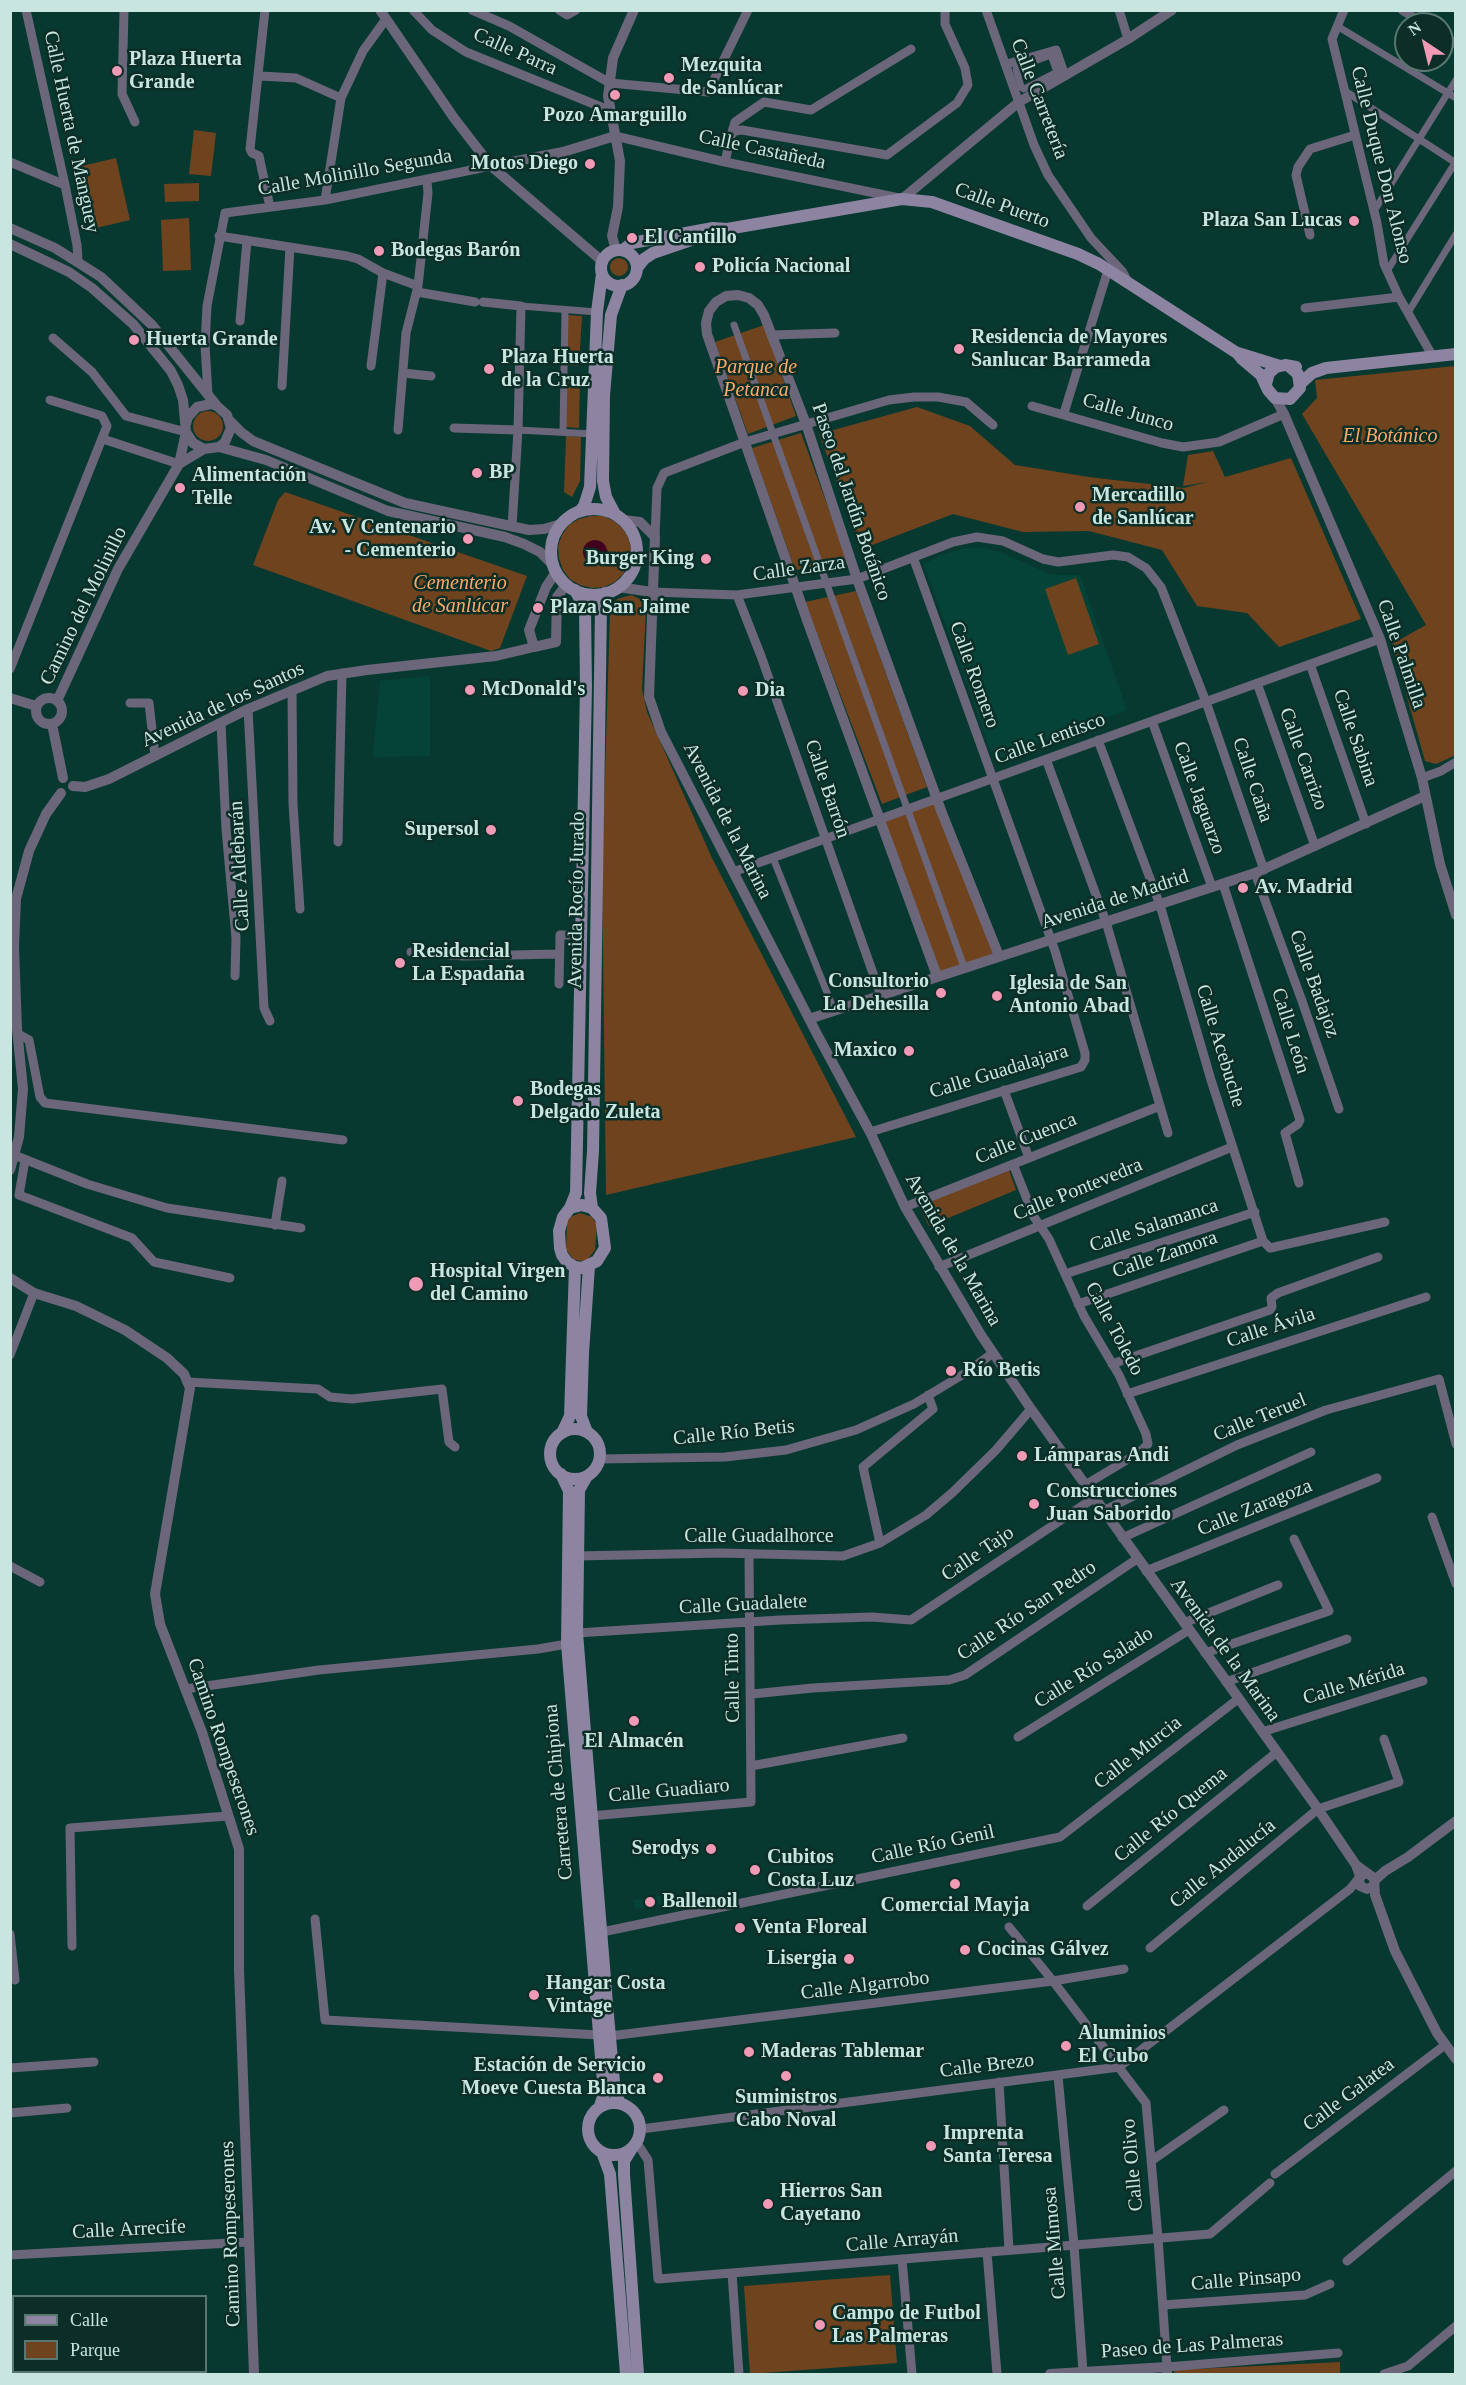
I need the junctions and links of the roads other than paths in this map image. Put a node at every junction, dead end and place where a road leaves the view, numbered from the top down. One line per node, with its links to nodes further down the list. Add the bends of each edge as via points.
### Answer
1 (26, 10): 42 (street, Calle Huerta de Manguey)
2 (266, 10): 21 (street)
3 (413, 10): 30 (street, Calle Parra, via 432,30 466,52)
4 (472, 10): 23 (street, via 509,26)
5 (559, 10): 6 (street, via 567,15)
6 (576, 10)
7 (634, 10): 23 (street, via 613,58)
8 (748, 10): 23 (street, via 708,92)
9 (945, 10): 32 (street, via 945,24 965,68 968,85 957,103 887,155 742,130)
10 (986, 10): 19 (street, Calle Carretería)
11 (1119, 10): 17 (street)
12 (1172, 10): 17 (street)
13 (1344, 10): 16 (street, Calle Duque Don Alonso)
14 (123, 15): 31 (street, via 122,94)
15 (383, 15): 27 (street); 39 (street)
16 (1337, 26): 25 (street, Calle Duque Don Alonso, via 1332,39); 26 (street)
17 (1128, 39): 20 (street)
18 (911, 49): 32 (street, via 811,110 764,102 735,122)
19 (1007, 64): 20 (street, via 1056,50); 29 (street, Calle Carretería)
20 (1065, 75): 29 (street)
21 (260, 76): 27 (street, via 296,78); 46 (street, via 250,149 260,156)
22 (1455, 80): 26 (street)
23 (610, 83): 30 (street)
24 (1022, 87): 24 (street, via 1016,69 1051,55 1058,72)
25 (1345, 91): 33 (street, Calle Duque Don Alonso); 35 (street)
26 (1447, 93): 28 (street); 35 (street)
27 (341, 98): 44 (street)
28 (1455, 98)
29 (1019, 102): 41 (street); 63 (street, Calle Carretería, via 1048,175)
30 (611, 111): 34 (street)
31 (135, 122)
32 (731, 135): 37 (street)
33 (1355, 135): 47 (street, Calle Duque Don Alonso); 51 (street, via 1310,149 1298,167 1296,175)
34 (615, 136): 37 (street, Calle Castañeda); 39 (street, via 563,152); 56 (street, via 621,180 612,236)
35 (1418, 140): 38 (street); 47 (street)
36 (10, 162): 42 (street)
37 (725, 162): 43 (street, Calle Castañeda)
38 (1455, 163): 61 (street)
39 (491, 166): 40 (street, Calle Molinillo Segunda); 58 (street)
40 (427, 180): 44 (street, Calle Molinillo Segunda); 65 (street)
41 (921, 181): 43 (street); 45 (street, via 922,193)
42 (65, 184): 57 (street, Calle Huerta de Manguey)
43 (902, 199): 45 (main road, Calle Puerto); 49 (main road, Calle Puerto)
44 (325, 200): 46 (street, Calle Molinillo Segunda)
45 (932, 202): 60 (main road, Calle Puerto, via 1078,254)
46 (270, 207): 52 (street, Calle Molinillo Segunda, via 225,213)
47 (1374, 211): 61 (street, Calle Duque Don Alonso)
48 (10, 228): 57 (street)
49 (727, 229): 56 (main road, Calle Puerto, via 712,228 632,243); 59 (main road, Calle Puerto, via 653,253)
50 (1455, 234): 70 (street)
51 (1310, 235)
52 (219, 236): 53 (street); 88 (street, via 207,306)
53 (247, 240): 55 (street); 72 (street)
54 (10, 244): 99 (street, via 72,274 133,324 171,371 183,400)
55 (290, 247): 62 (street, via 358,259); 87 (street)
56 (620, 250): 58 (main road, via 610,252); 59 (main road, via 633,257)
57 (78, 261): 88 (street, via 152,325)
58 (602, 268): 64 (main road, via 612,285); 71 (main road)
59 (637, 268): 64 (main road, via 631,281)
60 (1108, 270): 63 (main road, Calle Puerto); 94 (street, Calle Junco)
61 (1388, 271): 66 (street, Calle Duque Don Alonso)
62 (383, 273): 65 (street); 80 (street)
63 (1128, 282): 77 (main road, Calle Puerto)
64 (622, 285): 113 (main road, via 611,315 604,395 603,481 606,497)
65 (417, 289): 67 (street); 83 (street, via 406,333)
66 (1400, 297): 68 (street); 70 (street, Calle Duque Don Alonso)
67 (522, 306): 69 (street); 102 (street)
68 (1305, 308)
69 (565, 310): 71 (street); 103 (street)
70 (1409, 311): 79 (street, Calle Duque Don Alonso)
71 (597, 312): 104 (main road)
72 (240, 321)
73 (734, 325): 105 (street)
74 (834, 333): 75 (street)
75 (772, 335): 97 (street, Paseo del Jardín Botánico); 107 (street, Paseo del Jardín Botánico, via 762,309 743,296 721,299 707,317 707,334)
76 (53, 338): 99 (street, via 92,372 126,416)
77 (1237, 353): 81 (main road, Calle Puerto); 86 (main road, Calle Puerto)
78 (1455, 354): 79 (main road, Calle Puerto)
79 (1433, 357): 82 (main road, Calle Puerto)
80 (371, 366)
81 (1285, 366): 82 (main road, Calle Puerto); 85 (main road, via 1298,374); 86 (main road, via 1269,374)
82 (1326, 368): 85 (main road, Calle Puerto)
83 (403, 373): 84 (street); 101 (street)
84 (431, 376)
85 (1301, 383): 90 (main road)
86 (1266, 384): 89 (main road)
87 (282, 386)
88 (208, 395): 92 (street)
89 (1275, 398): 90 (main road); 95 (street, Calle Palmilla)
90 (1290, 399): 95 (street)
91 (50, 400): 106 (street, via 102,416 107,426)
92 (218, 406): 96 (street); 99 (street, via 197,407)
93 (1032, 406): 94 (street, Calle Junco)
94 (1064, 413): 95 (street, Calle Junco, via 1183,447 1219,442)
95 (1284, 414): 132 (street, Calle Palmilla)
96 (230, 421): 108 (street, via 229,436); 116 (street, via 254,441 381,494)
97 (806, 424): 98 (street, via 889,400 938,397 966,402); 105 (street); 121 (street, Paseo del Jardín Botánico)
98 (993, 425)
99 (186, 428): 109 (street, via 193,443); 110 (street, Camino del Molinillo)
100 (454, 428): 102 (street)
101 (398, 430)
102 (518, 430): 103 (street); 116 (street)
103 (563, 432): 104 (street)
104 (593, 434): 112 (main road, via 590,487)
105 (773, 434): 107 (street); 122 (street)
106 (103, 439): 110 (street); 135 (street)
107 (745, 442): 111 (street, via 664,473 657,488); 124 (street, Paseo del Jardín Botánico)
108 (219, 447): 109 (street); 119 (street, via 266,460 388,511 505,537 540,552)
109 (204, 449): 110 (street, Camino del Molinillo)
110 (179, 464): 140 (street, Camino del Molinillo, via 118,569)
111 (656, 507): 114 (street); 117 (street)
112 (580, 511): 113 (main road, via 598,509); 115 (main road)
113 (619, 517): 114 (street); 123 (main road, via 632,530 637,555 628,578)
114 (640, 522): 117 (street)
115 (561, 524): 116 (street, via 538,530); 119 (main road, via 551,550)
116 (512, 527)
117 (654, 537): 120 (street, Avenida de la Marina)
118 (913, 557): 121 (street, Calle Zarza); 141 (street, Calle Zarza, via 977,537 1003,541 1058,562 1113,555 1128,557 1146,568 1161,586); 154 (street, Calle Romero)
119 (554, 568): 125 (main road); 130 (street)
120 (653, 574): 126 (street); 127 (street, Avenida de la Marina)
121 (857, 579): 122 (street, Calle Zarza); 158 (street, Paseo del Jardín Botánico)
122 (827, 583): 124 (street, Calle Zarza); 159 (street)
123 (618, 587): 126 (street, Calle Zarza); 128 (main road)
124 (796, 587): 129 (street, Calle Zarza); 160 (street, Paseo del Jardín Botánico)
125 (571, 588): 128 (main road, via 585,594); 131 (street, via 557,597); 174 (main road, Avenida Rocío Jurado, via 585,609)
126 (634, 590): 127 (street, Calle Zarza)
127 (652, 592): 129 (street, Calle Zarza); 167 (street, Avenida de la Marina, via 649,697 661,732)
128 (605, 593): 204 (main road, Avenida Rocío Jurado, via 601,608)
129 (737, 595): 162 (street, Calle Barrón)
130 (540, 603): 131 (street); 133 (street, via 529,630)
131 (558, 608): 133 (street, via 556,642)
132 (1380, 639): 134 (street, Calle Lentisco); 153 (street, Calle Palmilla)
133 (534, 647): 136 (street, Avenida de los Santos, via 496,656)
134 (1310, 664): 137 (street, Calle Lentisco); 161 (street, Calle Sabina)
135 (10, 669)
136 (342, 673): 138 (street, Avenida de los Santos); 163 (street)
137 (1257, 683): 141 (street, Calle Lentisco); 164 (street, Calle Carrizo)
138 (292, 690): 144 (street, Avenida de los Santos); 171 (street, via 293,804)
139 (10, 698): 143 (street)
140 (57, 701): 143 (street, via 46,698); 147 (street, via 62,714)
141 (1206, 702): 145 (street, Calle Lentisco); 166 (street, Calle Caña)
142 (130, 703): 149 (street, via 149,703)
143 (36, 706): 147 (street, via 38,718 44,724)
144 (248, 709): 146 (street, Avenida de los Santos); 186 (street, Calle Aldebarán, via 264,1008)
145 (1152, 721): 148 (street, Calle Lentisco); 169 (street, Calle Jaguarzo)
146 (221, 723): 149 (street, Avenida de los Santos); 180 (street, via 236,938)
147 (52, 724): 152 (street)
148 (1098, 740): 150 (street, Calle Lentisco); 170 (street, Calle Acebuche)
149 (155, 756): 155 (street, Avenida de los Santos, via 109,778 84,787)
150 (1046, 759): 154 (street, Calle Lentisco); 173 (street)
151 (1455, 762): 153 (street)
152 (63, 778): 155 (street, via 69,778); 156 (street, via 57,785)
153 (1422, 778): 157 (street, Calle Palmilla)
154 (992, 779): 158 (street, Calle Lentisco); 175 (street, Calle Romero)
155 (73, 786): 156 (street, via 68,793)
156 (61, 793): 187 (street, via 29,851 16,899)
157 (1425, 796): 161 (street, Avenida de Madrid); 172 (street, Calle Palmilla)
158 (938, 799): 159 (street, Calle Lentisco); 178 (street, Paseo del Jardín Botánico)
159 (908, 809): 160 (street, Calle Lentisco); 179 (street)
160 (881, 819): 162 (street, Calle Lentisco); 181 (street, Paseo del Jardín Botánico)
161 (1366, 824): 164 (street, Avenida de Madrid)
162 (826, 839): 165 (street, Calle Lentisco); 183 (street, Calle Barrón)
163 (338, 842)
164 (1315, 846): 166 (street, Avenida de Madrid)
165 (773, 858): 167 (street, Calle Lentisco); 184 (street)
166 (1259, 871): 168 (street, Avenida de Madrid); 190 (street, Calle Badajoz)
167 (733, 872): 185 (street, Avenida de la Marina)
168 (1223, 884): 169 (street, Avenida de Madrid); 201 (street, Calle León, via 1300,1120 1285,1132)
169 (1212, 887): 170 (street, Avenida de Madrid)
170 (1160, 904): 173 (street, Avenida de Madrid); 194 (street, Calle Acebuche)
171 (300, 909)
172 (1455, 915)
173 (1106, 922): 175 (street, Avenida de Madrid); 189 (street)
174 (580, 935): 177 (street, Avenida Rocío Jurado, via 560,935); 203 (main road, Avenida Rocío Jurado, via 576,1193)
175 (1051, 940): 178 (street, Avenida de Madrid); 188 (street, Calle Guadalajara, via 1085,1060 1080,1067)
176 (411, 952): 177 (street, via 463,956)
177 (560, 954): 182 (street, Avenida Rocío Jurado)
178 (999, 956): 179 (street, Avenida de Madrid)
179 (964, 968): 181 (street, Avenida de Madrid)
180 (235, 976)
181 (937, 976): 183 (street, Avenida de Madrid)
182 (559, 984)
183 (881, 996): 184 (street, Avenida de Madrid)
184 (834, 1010): 185 (street, Avenida de Madrid)
185 (809, 1019): 191 (street, Avenida de la Marina)
186 (270, 1021)
187 (18, 1034): 193 (street, via 29,1040 40,1097 45,1103); 195 (street, via 23,1089)
188 (1004, 1090): 191 (street, Calle Guadalajara); 196 (street)
189 (1160, 1106): 192 (street); 196 (street, Calle Cuenca)
190 (1339, 1109)
191 (870, 1132): 202 (street, Avenida de la Marina)
192 (1168, 1132)
193 (343, 1140)
194 (1232, 1147): 205 (street, Calle Acebuche); 208 (street, Calle Pontevedra)
195 (14, 1155): 197 (street); 199 (street)
196 (1029, 1158): 198 (street, Calle Cuenca)
197 (26, 1160): 207 (street, via 166,1208); 217 (street, via 19,1195 132,1238 154,1262)
198 (1013, 1164): 202 (street, Calle Cuenca); 208 (street, Calle Toledo)
199 (10, 1170)
200 (282, 1181): 207 (street)
201 (1299, 1183)
202 (905, 1207): 214 (street, Avenida de la Marina)
203 (570, 1208): 204 (main road); 213 (main road, via 560,1224 560,1248 567,1262)
204 (592, 1208): 212 (main road, via 601,1218 604,1248)
205 (1255, 1212): 210 (street, Calle Acebuche); 215 (street, Calle Salamanca)
206 (1385, 1222): 210 (street, via 1270,1248)
207 (275, 1225): 209 (street)
208 (1040, 1226): 214 (street, Calle Pontevedra); 215 (street, Calle Toledo)
209 (301, 1228)
210 (1263, 1241): 220 (street, Calle Zamora)
211 (1378, 1257): 223 (street, via 1278,1293 1271,1298 1270,1310)
212 (589, 1266): 213 (main road); 228 (main road, via 581,1416)
213 (575, 1267): 229 (main road, via 570,1416)
214 (939, 1268): 221 (street, Avenida de la Marina)
215 (1065, 1274): 220 (street, Calle Toledo)
216 (10, 1278): 218 (street)
217 (230, 1278)
218 (34, 1293): 222 (street); 224 (street, via 76,1306 125,1330 167,1358)
219 (1426, 1297): 225 (street, Calle Ávila)
220 (1078, 1304): 223 (street, Calle Toledo)
221 (993, 1353): 226 (street, Calle Río Betis); 227 (street, Avenida de la Marina)
222 (10, 1355)
223 (1112, 1364): 225 (street, Calle Toledo)
224 (187, 1382): 231 (street, via 318,1389 330,1397 352,1400 442,1389 449,1442); 261 (street, Camino Rompeserones, via 190,1389 155,1594 160,1624)
225 (1127, 1394): 237 (street, Calle Toledo, via 1148,1444)
226 (928, 1395): 233 (street, Calle Río Betis, via 856,1430 786,1450 725,1457); 243 (street, via 933,1409 863,1467)
227 (1031, 1409): 237 (street, Avenida de la Marina); 243 (street, Calle Guadalhorce, via 952,1493 926,1515)
228 (587, 1432): 229 (main road, via 574,1429); 233 (main road, via 597,1440)
229 (562, 1433): 234 (main road, via 550,1453)
230 (1455, 1444): 239 (street, Calle Teruel, via 1439,1379 1326,1410 1248,1440)
231 (455, 1447)
232 (1311, 1452): 241 (street)
233 (600, 1459): 235 (main road)
234 (561, 1474): 235 (main road, via 574,1479); 257 (main road, Carretera de Chipiona, via 569,1491)
235 (587, 1476): 245 (main road, Carretera de Chipiona, via 579,1490)
236 (1377, 1478): 248 (street, Calle Zaragoza)
237 (1085, 1485): 238 (street, Avenida de la Marina)
238 (1094, 1498): 239 (street, Avenida de la Marina); 252 (street, Calle Tajo)
239 (1103, 1511): 241 (street, Avenida de la Marina)
240 (1432, 1517): 251 (street)
241 (1122, 1538): 246 (street, Avenida de la Marina)
242 (1294, 1539): 258 (street, via 1329,1611)
243 (880, 1543): 244 (street, Calle Guadalhorce, via 843,1556)
244 (749, 1554): 245 (street, Calle Guadalhorce); 253 (street, Calle Tinto)
245 (577, 1556): 255 (main road, Carretera de Chipiona)
246 (1137, 1559): 248 (street, Avenida de la Marina); 262 (street, Calle Río San Pedro, via 965,1675 949,1680)
247 (10, 1566): 249 (street)
248 (1146, 1571): 254 (street, Avenida de la Marina)
249 (40, 1582)
250 (1278, 1584): 254 (street, Calle Río Salado)
251 (1455, 1584)
252 (912, 1620): 253 (street, Calle Guadalete, via 872,1617)
253 (750, 1621): 255 (street, Calle Guadalete); 262 (street, Calle Tinto)
254 (1186, 1627): 258 (street, Avenida de la Marina); 265 (street, Calle Río Salado)
255 (577, 1633): 273 (main road, Carretera de Chipiona)
256 (1347, 1639): 260 (street)
257 (567, 1644): 261 (street, via 320,1670); 287 (main road, Carretera de Chipiona)
258 (1205, 1653): 260 (street, Avenida de la Marina)
259 (1422, 1681): 264 (street, Calle Mérida)
260 (1226, 1682): 263 (street, Avenida de la Marina)
261 (185, 1689): 272 (street, Camino Rompeserones)
262 (752, 1695): 269 (street, Calle Tinto)
263 (1238, 1699): 264 (street, Avenida de la Marina); 275 (street, Calle Murcia)
264 (1262, 1732): 268 (street, Avenida de la Marina)
265 (1018, 1737)
266 (903, 1738): 269 (street)
267 (1384, 1739): 271 (street, via 1400,1782)
268 (1277, 1752): 271 (street, Avenida de la Marina); 277 (street, Calle Río Quema)
269 (751, 1766): 270 (street, Calle Tinto)
270 (751, 1802): 273 (street, Calle Guadiaro)
271 (1318, 1809): 276 (street, Avenida de la Marina); 283 (street, Calle Andalucía)
272 (228, 1816): 282 (street, via 70,1828); 308 (street, Camino Rompeserones, via 239,1849 239,1970)
273 (590, 1816): 280 (main road, Carretera de Chipiona)
274 (1455, 1821): 276 (street, via 1408,1857)
275 (1060, 1837): 280 (street, Calle Río Genil)
276 (1365, 1881): 288 (street, Avenida de la Marina, via 1414,1992); 291 (street, Calle Brezo)
277 (1087, 1906)
278 (315, 1919): 287 (street, Calle Algarrobo, via 326,2020)
279 (1009, 1927): 286 (street, Calle Olivo)
280 (602, 1932): 287 (main road, Carretera de Chipiona)
281 (10, 1934): 285 (street)
282 (72, 1946)
283 (1150, 1947)
284 (1124, 1969): 286 (street, Calle Algarrobo)
285 (15, 1980)
286 (1053, 1981): 287 (street, Calle Algarrobo); 291 (street, Calle Olivo)
287 (605, 2036): 295 (main road, Carretera de Chipiona); 296 (main road, Carretera de Chipiona, via 604,2094)
288 (1445, 2045): 289 (street, Avenida de la Marina); 305 (street, Calle Galatea)
289 (1455, 2059)
290 (94, 2062): 292 (street)
291 (1119, 2067): 293 (street, Calle Brezo); 303 (street, Calle Olivo, via 1146,2103)
292 (10, 2068)
293 (1058, 2076): 294 (street, Calle Brezo); 309 (street, Calle Mimosa)
294 (999, 2082): 300 (street, Calle Brezo); 310 (street)
295 (620, 2103): 296 (main road); 300 (main road, via 635,2112)
296 (600, 2106): 302 (main road, via 591,2115 588,2127 592,2144)
297 (68, 2108): 299 (street)
298 (1224, 2110): 303 (street)
299 (10, 2113)
300 (641, 2128): 301 (main road)
301 (634, 2145): 302 (main road, via 621,2154); 315 (street, Calle Arrayán, via 648,2160 658,2279); 324 (main road, via 624,2161 624,2175)
302 (602, 2152): 323 (main road, via 610,2175)
303 (1151, 2162): 307 (street, Calle Olivo)
304 (1455, 2171): 314 (street)
305 (1275, 2174)
306 (1270, 2183): 307 (street, Calle Arrayán, via 1210,2234)
307 (1158, 2238): 309 (street, Calle Arrayán); 317 (street, Calle Olivo)
308 (249, 2242): 312 (street, Calle Arrecife); 322 (street, Camino Rompeserones)
309 (1074, 2245): 310 (street, Calle Arrayán); 321 (street, Calle Mimosa)
310 (1009, 2250): 311 (street, Calle Arrayán)
311 (987, 2252): 313 (street, Calle Arrayán); 327 (street)
312 (10, 2255)
313 (902, 2259): 315 (street, Calle Arrayán); 326 (street)
314 (1347, 2261)
315 (732, 2272): 325 (street)
316 (1330, 2284): 317 (street, Calle Pinsapo, via 1305,2295)
317 (1163, 2305): 320 (street, Calle Olivo)
318 (1455, 2326): 329 (street, via 1408,2366)
319 (1338, 2353): 320 (street, Paseo de Las Palmeras)
320 (1167, 2371): 321 (street, Paseo de Las Palmeras)
321 (1083, 2372): 328 (street, Paseo de Las Palmeras)
322 (254, 2374)
323 (626, 2374)
324 (638, 2374)
325 (739, 2374)
326 (912, 2374)
327 (997, 2374)
328 (1050, 2374)
329 (1384, 2374)

